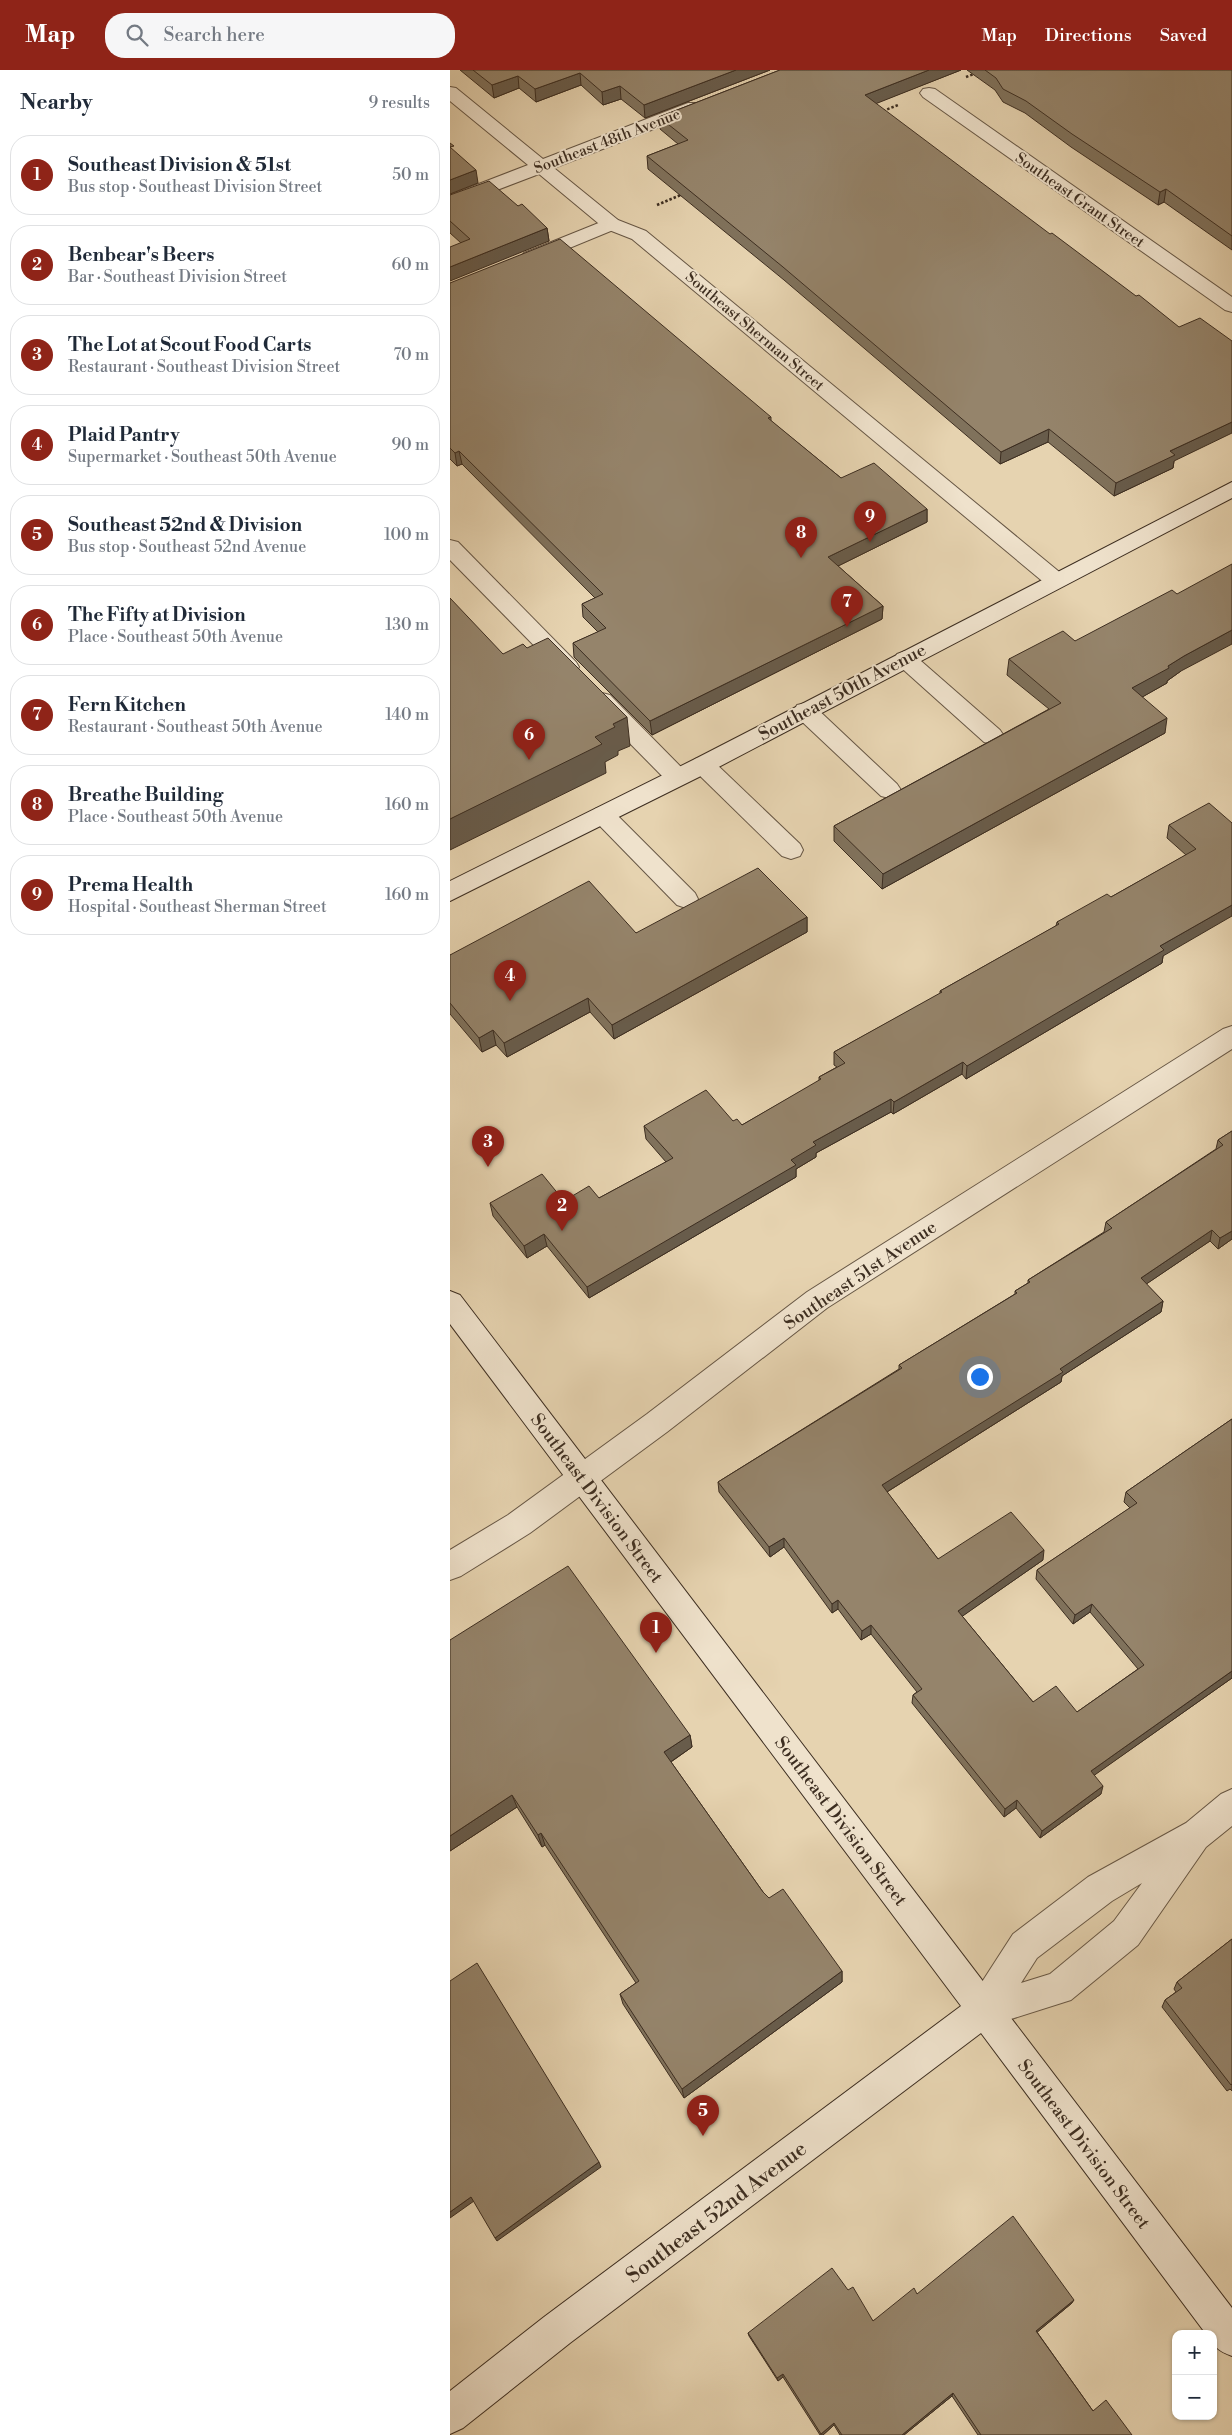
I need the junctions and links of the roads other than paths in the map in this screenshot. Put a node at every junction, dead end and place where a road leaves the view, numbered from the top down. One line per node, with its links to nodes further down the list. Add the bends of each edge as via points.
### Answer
1 (450, 92): 4 (street, Southeast Sherman Street)
2 (929, 93): 8 (street, Southeast Grant Street)
3 (708, 102): 4 (street, Southeast 48th Avenue)
4 (540, 167): 5 (street, Southeast 48th Avenue); 6 (street, Southeast Sherman Street)
5 (450, 202)
6 (611, 224): 7 (street); 11 (street, Southeast Sherman Street, via 639,235)
7 (512, 264)
8 (1232, 306)
9 (1232, 488): 11 (street, Southeast 50th Avenue)
10 (450, 547): 16 (street)
11 (1055, 580): 12 (street, Southeast 50th Avenue)
12 (905, 659): 13 (street, Southeast 50th Avenue); 14 (street)
13 (804, 711): 15 (street, Southeast 50th Avenue); 17 (street)
14 (992, 736)
15 (703, 764): 16 (street, Southeast 50th Avenue); 19 (street)
16 (677, 777): 18 (street, Southeast 50th Avenue)
17 (889, 790)
18 (603, 815): 20 (street, Southeast 50th Avenue); 21 (street)
19 (791, 850)
20 (450, 892)
21 (686, 899)
22 (1232, 1036): 24 (street, Southeast 51st Avenue, via 817,1300)
23 (450, 1303): 24 (street, Southeast Division Street)
24 (581, 1478): 25 (street, Southeast 51st Avenue, via 519,1524); 28 (street, Southeast Division Street)
25 (450, 1566)
26 (1232, 1805): 27 (street, Southeast 52nd Avenue)
27 (1197, 1834): 28 (street, Southeast 52nd Avenue, via 1100,1889 1025,1946); 28 (street, Southeast 52nd Avenue, via 1126,1933 1059,1988)
28 (984, 2011): 29 (street, Southeast Division Street); 30 (street, Southeast 52nd Avenue, via 557,2330)
29 (1232, 2338)
30 (450, 2415)

